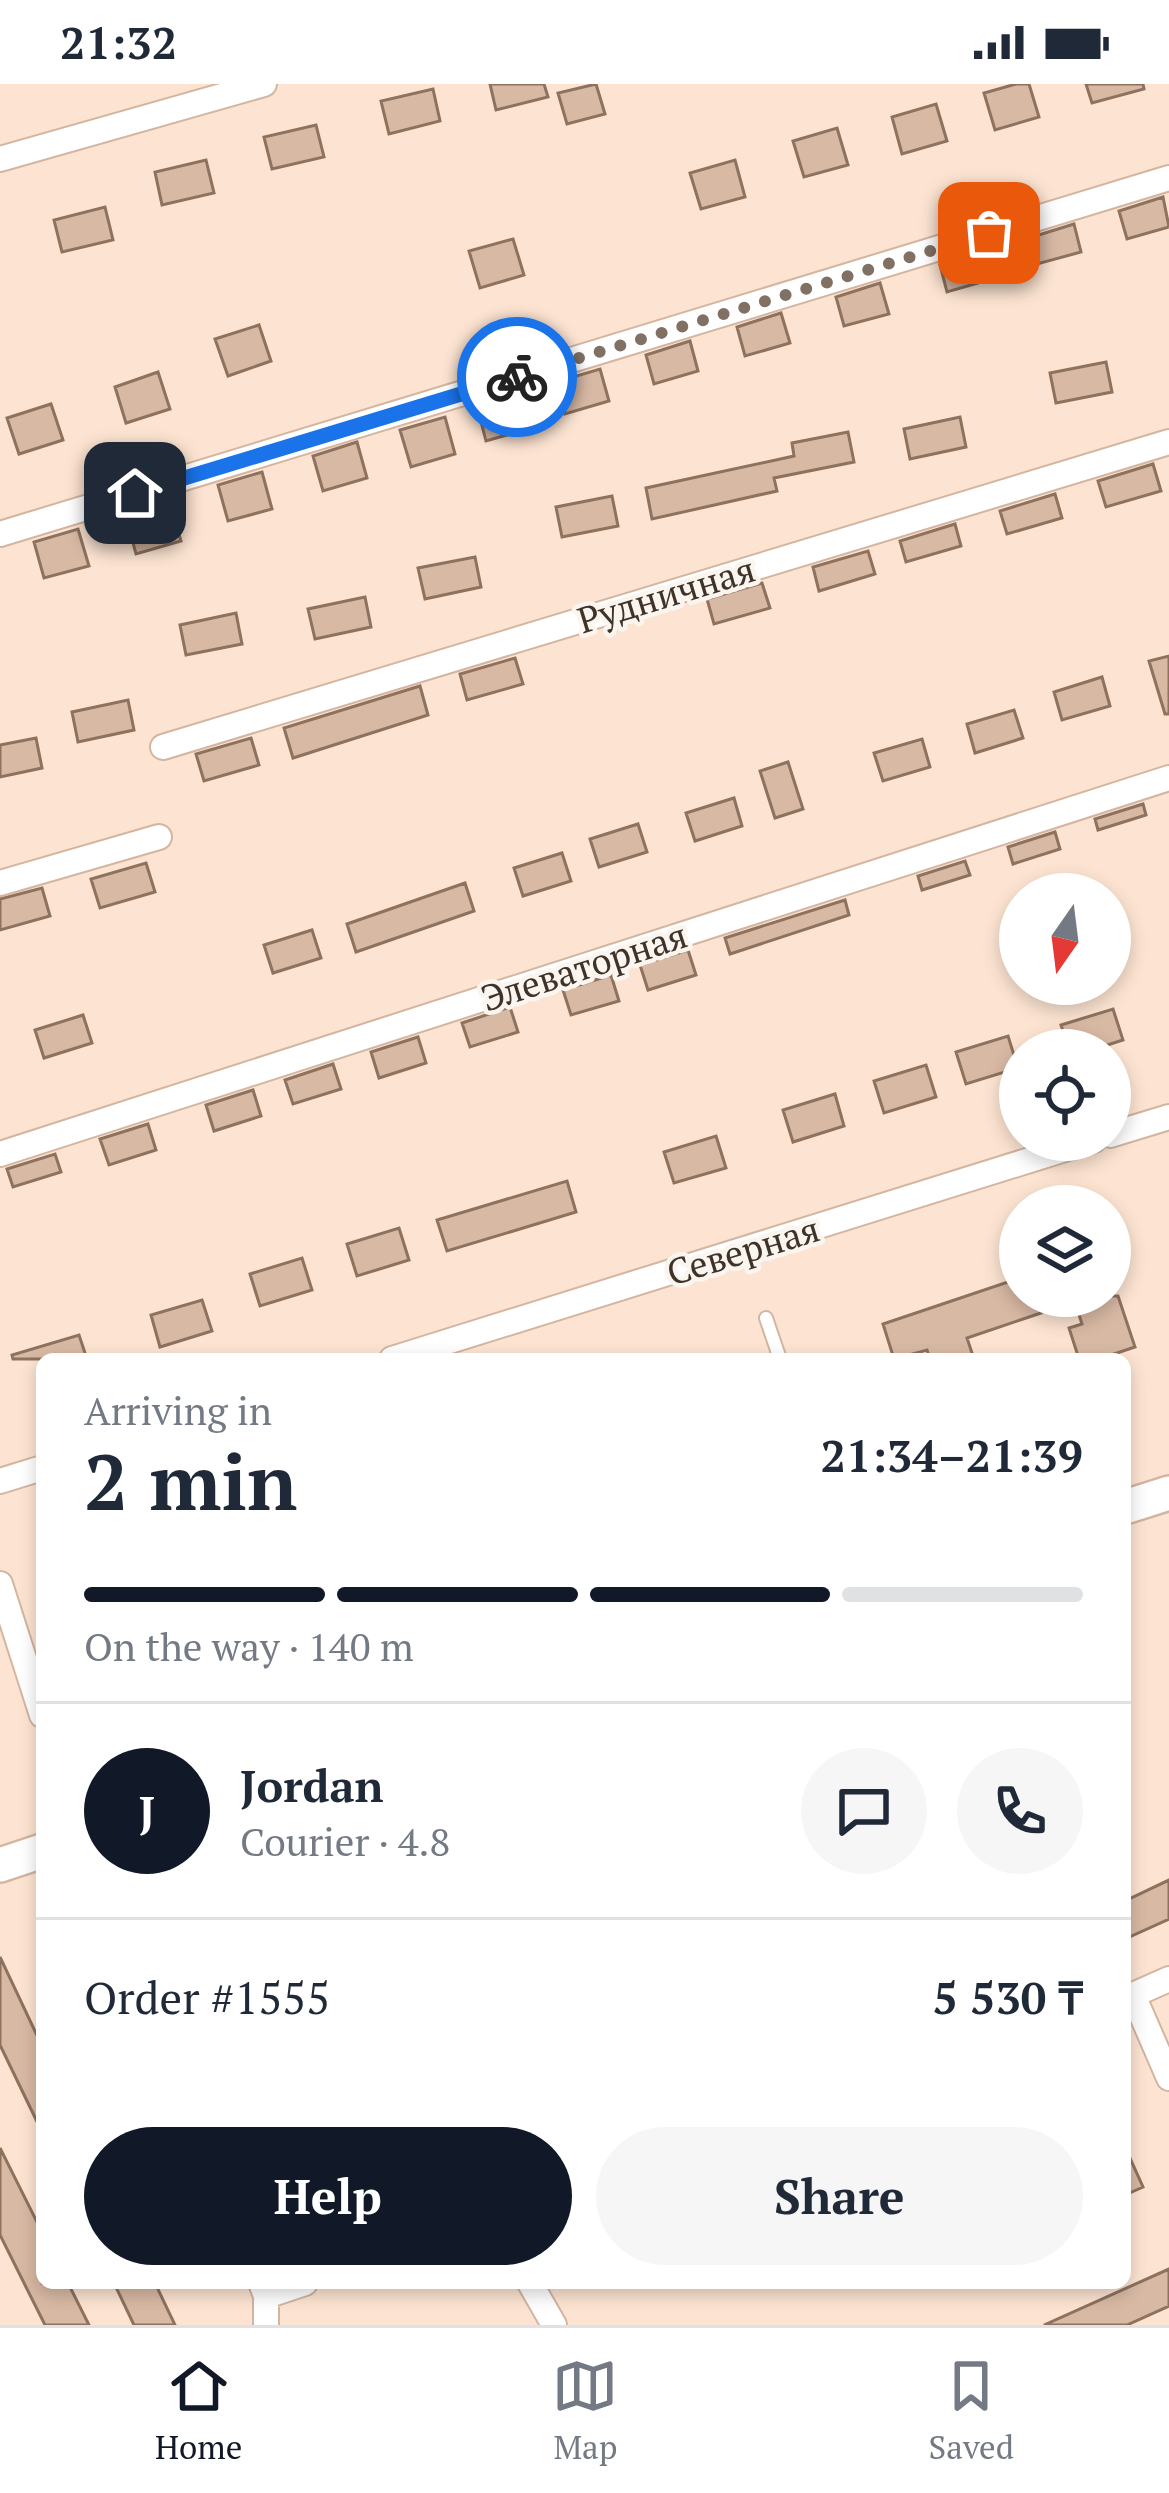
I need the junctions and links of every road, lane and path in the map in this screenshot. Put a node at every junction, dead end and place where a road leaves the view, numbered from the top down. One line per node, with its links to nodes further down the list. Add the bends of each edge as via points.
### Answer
1 (264, 84): 2 (street)
2 (0, 159)
3 (1169, 178): 5 (street)
4 (1169, 442): 6 (street, Рудничная)
5 (0, 534)
6 (163, 747)
7 (1169, 778): 12 (street, Элеваторная)
8 (159, 837): 9 (street)
9 (0, 883)
10 (1169, 1117): 11 (street)
11 (1131, 1129)
12 (0, 1154)
13 (1027, 1161): 15 (street, Северная)
14 (766, 1318): 16 (lane)
15 (411, 1353)
16 (778, 1353)
17 (36, 1470): 18 (street)
18 (0, 1481)
19 (1169, 1492): 20 (main road)
20 (1131, 1505)
21 (0, 1584): 22 (street)
22 (36, 1696)
23 (36, 1853): 24 (main road)
24 (0, 1864)
25 (1169, 1978): 26 (street, via 1133,1995)
26 (1169, 2078)
27 (264, 2289): 29 (street)
28 (533, 2289): 30 (street)
29 (266, 2325)
30 (554, 2325)

